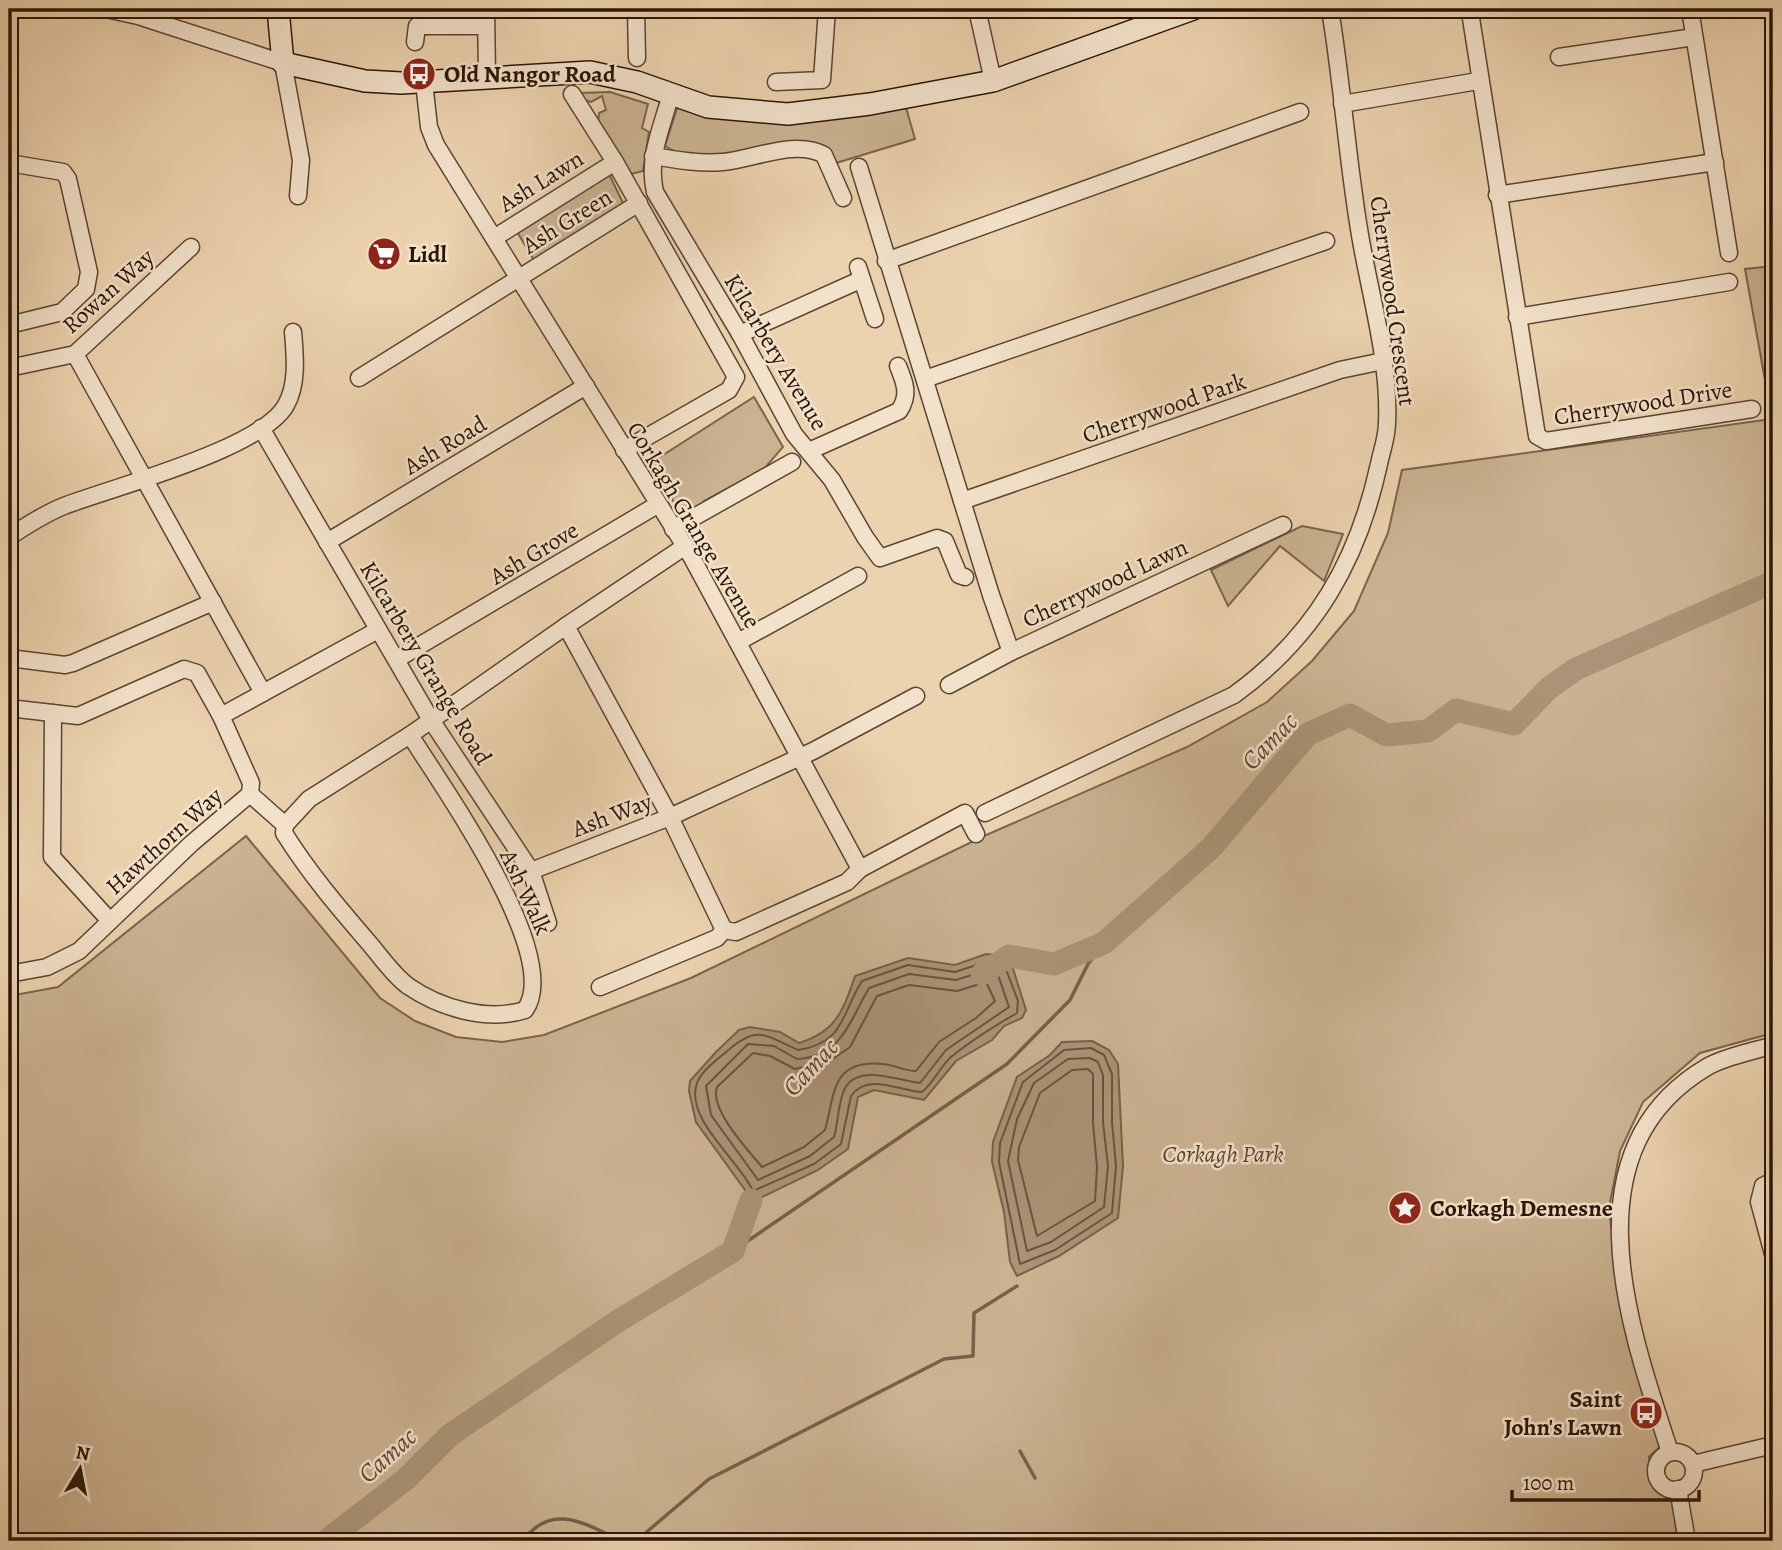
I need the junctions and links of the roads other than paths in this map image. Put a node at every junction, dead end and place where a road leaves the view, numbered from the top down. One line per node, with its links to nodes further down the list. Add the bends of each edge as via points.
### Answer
1 (106, 9): 16 (street)
2 (278, 9): 16 (street)
3 (486, 9): 11 (street)
4 (636, 9): 15 (street)
5 (827, 9): 21 (street, via 822,80)
6 (976, 9): 18 (street)
7 (1194, 9): 18 (street)
8 (1330, 9): 24 (street, Cherrywood Crescent)
9 (1690, 9): 12 (street)
10 (1470, 12): 19 (street, Cherrywood Drive)
11 (486, 26): 13 (street, via 417,26); 17 (street)
12 (1694, 37): 14 (street); 28 (street)
13 (415, 42)
14 (1559, 57)
15 (637, 58)
16 (283, 63): 20 (street, via 365,81); 32 (street, via 300,149)
17 (487, 76): 20 (street); 23 (street, via 590,72)
18 (993, 81): 23 (street, via 788,114 708,107)
19 (1478, 81): 24 (street); 31 (street, Cherrywood Drive)
20 (424, 82): 35 (street, Corkagh Grange Avenue, via 431,137)
21 (776, 82)
22 (572, 94): 27 (street, Ash Lawn)
23 (671, 94): 26 (street, Kilcarbery Avenue)
24 (1342, 104): 48 (street, Cherrywood Crescent)
25 (1300, 112): 39 (street)
26 (653, 156): 33 (street, via 694,163 724,162 805,148 824,155); 46 (street, Kilcarbery Avenue, via 650,172 655,192)
27 (615, 162): 34 (street, Ash Green); 35 (street, Ash Lawn)
28 (1715, 162): 31 (street); 38 (street)
29 (9, 163): 44 (street, via 63,173 74,200 89,272 86,289 62,312)
30 (859, 167): 39 (street)
31 (1497, 195): 42 (street, Cherrywood Drive)
32 (298, 196)
33 (842, 198)
34 (639, 202): 40 (street, Ash Green); 56 (street, Ash Green, via 735,372 736,382)
35 (494, 238): 40 (street, Corkagh Grange Avenue)
36 (1326, 241): 52 (street)
37 (191, 247): 47 (street, Rowan Way)
38 (1729, 253)
39 (886, 261): 52 (street)
40 (519, 278): 51 (street, Ash Green); 53 (street, Corkagh Grange Avenue)
41 (1729, 282): 42 (street)
42 (1517, 317): 54 (street, Cherrywood Drive, via 1536,436 1546,441)
43 (875, 319): 46 (street, via 859,274)
44 (9, 325)
45 (293, 332): 55 (street, via 296,367 286,406)
46 (740, 334): 57 (street, Kilcarbery Avenue, via 794,434)
47 (75, 354): 50 (street, Rowan Way); 59 (street)
48 (1382, 361): 60 (street, Cherrywood Park, via 1340,370); 86 (street, Cherrywood Crescent, via 1387,422 1372,499 1334,586 1292,647 1234,695)
49 (898, 366): 57 (street, via 906,393 899,411)
50 (9, 368)
51 (359, 377)
52 (925, 379): 60 (street)
53 (586, 386): 56 (street, Corkagh Grange Avenue); 65 (street, Ash Road)
54 (1752, 409)
55 (261, 428): 59 (street, via 222,451); 65 (street, Kilcarbery Grange Road)
56 (624, 450): 61 (street, Corkagh Grange Avenue)
57 (809, 451): 68 (street, Kilcarbery Avenue, via 880,558 937,538 945,541 959,576)
58 (792, 462): 63 (street)
59 (143, 478): 64 (street, via 37,518); 69 (street)
60 (962, 501): 73 (street)
61 (657, 505): 63 (street, Corkagh Grange Avenue); 75 (street, Ash Grove)
62 (1283, 525): 73 (street, Cherrywood Lawn)
63 (673, 529): 66 (street, Corkagh Grange Avenue)
64 (9, 537)
65 (327, 542): 71 (street, Kilcarbery Grange Road)
66 (684, 547): 70 (street); 72 (street, Corkagh Grange Avenue)
67 (858, 576): 72 (street)
68 (965, 577)
69 (213, 602): 74 (street, via 65,665); 77 (street)
70 (566, 626): 82 (street); 87 (street)
71 (378, 629): 75 (street, Kilcarbery Grange Road); 77 (street)
72 (738, 642): 84 (street, Corkagh Grange Avenue)
73 (1012, 652): 76 (street, Cherrywood Lawn)
74 (9, 658)
75 (397, 659): 82 (street, Kilcarbery Grange Road)
76 (949, 685)
77 (263, 693): 81 (street)
78 (916, 696): 84 (street)
79 (9, 708): 80 (street)
80 (54, 713): 81 (street, via 83,714 191,669); 92 (street, Hawthorn Way, via 52,857)
81 (221, 716): 85 (street, via 250,783)
82 (431, 719): 83 (street); 91 (street, Kilcarbery Grange Road)
83 (410, 735): 88 (street, via 309,799); 88 (street, Ash Walk, via 497,875 526,940 531,985 525,1010 502,1014 457,1009 405,984 315,880 284,833)
84 (801, 756): 87 (street); 90 (street, Corkagh Grange Avenue)
85 (250, 794): 88 (street); 92 (street, Hawthorn Way)
86 (985, 813)
87 (670, 817): 91 (street, Ash Way); 94 (street, Ash Way)
88 (285, 825)
89 (976, 834): 90 (street, via 965,813)
90 (860, 869): 94 (street, via 846,882 736,932)
91 (531, 871): 93 (street, Kilcarbery Grange Road)
92 (110, 921): 95 (street, Hawthorn Way, via 71,957)
93 (548, 923)
94 (724, 930): 96 (street, via 717,938)
95 (9, 974)
96 (600, 986)
97 (1773, 1045): 101 (street, via 1711,1065 1677,1090 1649,1120 1624,1180 1618,1230 1621,1259 1640,1354)
98 (1773, 1181): 99 (street, via 1763,1185 1759,1202)
99 (1773, 1254)
100 (1773, 1445): 102 (street)
101 (1670, 1452): 102 (street, via 1681,1453); 103 (street, via 1660,1459 1656,1472 1666,1488)
102 (1693, 1464): 103 (street, via 1693,1477)
103 (1678, 1489): 104 (street)
104 (1687, 1541)

